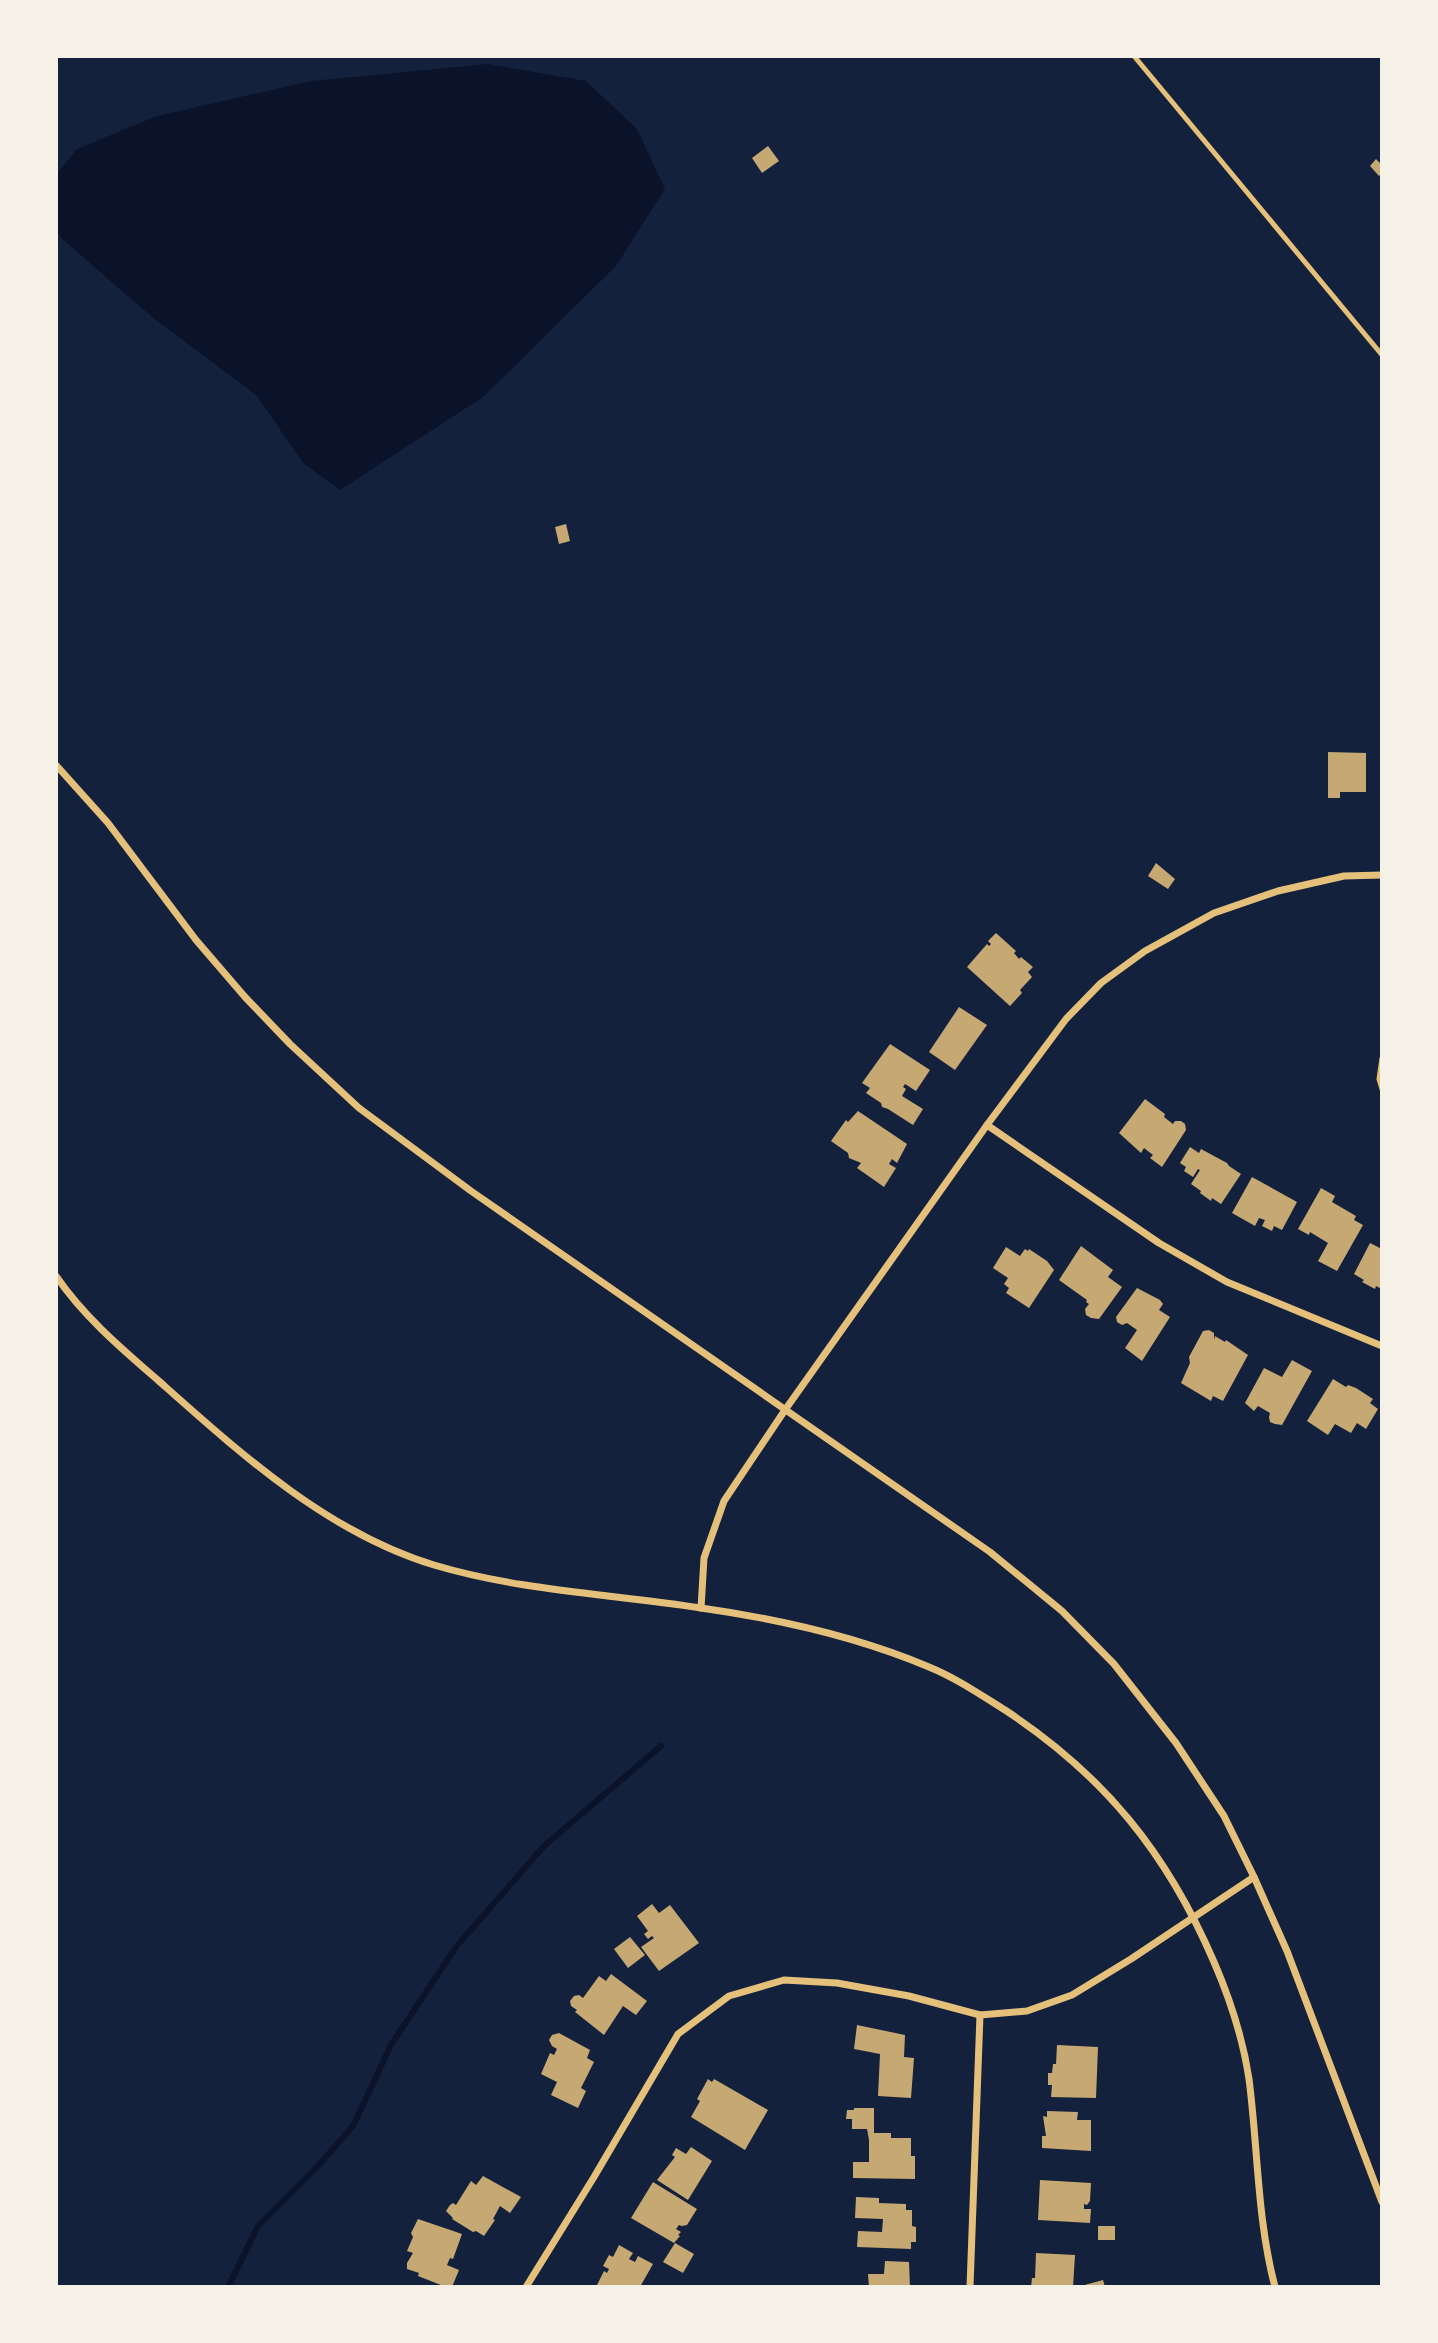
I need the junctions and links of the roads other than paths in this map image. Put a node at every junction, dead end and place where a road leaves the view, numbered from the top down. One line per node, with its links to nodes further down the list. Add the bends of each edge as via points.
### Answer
1 (1134, 56): 2 (lane)
2 (1382, 355)
3 (56, 765): 10 (street, via 246,997 359,1108)
4 (1382, 875): 7 (street, via 1344,876 1278,891 1214,913 1145,951 1101,983 1066,1019)
5 (1382, 1058): 6 (lane)
6 (1382, 1089)
7 (987, 1125): 9 (street, via 1159,1243 1227,1282); 10 (street)
8 (56, 1276): 11 (street, via 73,1301 115,1342 256,1465 370,1540 431,1564 501,1582)
9 (1382, 1346)
10 (785, 1410): 11 (street, via 724,1502 704,1558); 12 (street, via 990,1552 1062,1611 1114,1664 1177,1743 1223,1816)
11 (701, 1608): 13 (street, via 799,1625 863,1643 933,1668 984,1697 1041,1734 1128,1816)
12 (1254, 1877): 13 (street); 15 (street, via 1287,1951)
13 (1193, 1917): 14 (street, via 1072,1995 1027,2011); 18 (street, via 1235,2016 1248,2075 1266,2253)
14 (980, 2015): 16 (street, via 837,1983 784,1980 729,1996 678,2034); 17 (street)
15 (1382, 2202)
16 (526, 2287)
17 (970, 2287)
18 (1275, 2287)

